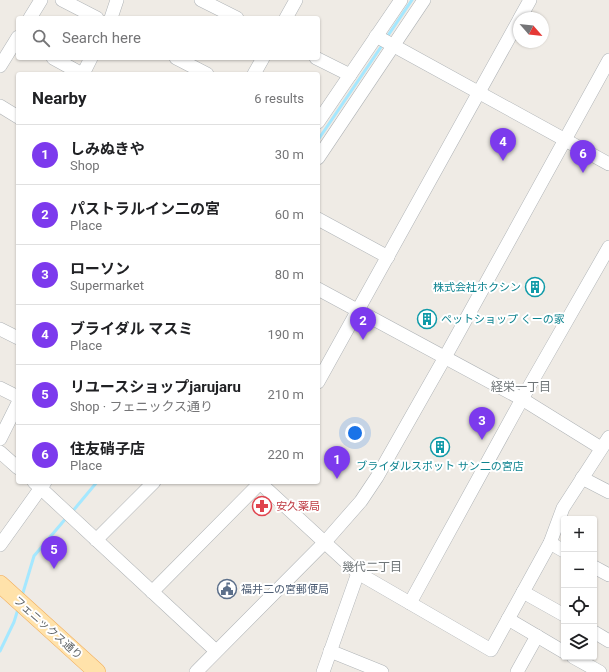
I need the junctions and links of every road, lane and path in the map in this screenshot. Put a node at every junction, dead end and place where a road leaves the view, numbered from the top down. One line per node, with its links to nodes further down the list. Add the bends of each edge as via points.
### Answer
1 (41, 0): 10 (street)
2 (62, 0): 11 (street)
3 (117, 0): 12 (street)
4 (296, 0): 14 (street)
5 (401, 0): 16 (street)
6 (424, 0): 18 (street)
7 (530, 0): 9 (street)
8 (205, 1): 13 (street)
9 (524, 12)
10 (31, 16)
11 (93, 16)
12 (112, 16)
13 (232, 16)
14 (287, 16)
15 (513, 32): 31 (street)
16 (376, 36): 18 (street); 30 (street)
17 (16, 41): 25 (street)
18 (394, 45): 31 (street); 36 (street)
19 (57, 60): 26 (street)
20 (90, 60): 27 (street)
21 (180, 60): 28 (street)
22 (262, 60): 29 (street)
23 (320, 60): 30 (street)
24 (609, 60): 35 (street)
25 (0, 66)
26 (78, 72)
27 (83, 72)
28 (203, 72)
29 (255, 72)
30 (350, 75): 34 (street)
31 (479, 93): 35 (street); 40 (street)
32 (0, 106): 33 (street)
33 (16, 116)
34 (320, 119)
35 (565, 140): 37 (street); 45 (street)
36 (320, 155)
37 (609, 164)
38 (320, 220): 40 (street)
39 (609, 247): 49 (street)
40 (388, 257): 42 (street)
41 (320, 290): 42 (street)
42 (358, 311): 45 (street); 46 (street)
43 (0, 329): 44 (street)
44 (16, 337)
45 (444, 359): 49 (street); 63 (street, via 377,477 361,501)
46 (320, 378)
47 (0, 388): 48 (street)
48 (16, 396)
49 (522, 399): 53 (street); 73 (street)
50 (16, 406): 52 (street)
51 (609, 436): 53 (street)
52 (0, 439)
53 (601, 448): 56 (street)
54 (0, 452): 55 (street)
55 (16, 466)
56 (582, 478): 61 (street); 64 (street, via 563,508)
57 (40, 484): 62 (street); 65 (street)
58 (152, 484): 62 (street)
59 (258, 484): 71 (street)
60 (262, 484): 63 (street)
61 (609, 492)
62 (96, 540): 71 (street)
63 (325, 542): 68 (street); 80 (street)
64 (550, 544): 66 (street); 72 (street)
65 (0, 546)
66 (561, 550)
67 (597, 569): 69 (street)
68 (358, 573): 73 (street); 81 (street)
69 (609, 575)
70 (0, 584): 83 (main road, フェニックス通り)
71 (152, 592): 80 (street)
72 (523, 592): 74 (street); 75 (street)
73 (410, 603): 75 (street, via 490,650)
74 (561, 613)
75 (508, 619): 77 (street)
76 (597, 634): 78 (street)
77 (537, 636): 79 (street); 87 (street)
78 (609, 641)
79 (561, 650)
80 (216, 651): 84 (street)
81 (330, 652): 85 (street); 86 (street)
82 (578, 660): 88 (street)
83 (97, 672)
84 (196, 672)
85 (323, 672)
86 (382, 672)
87 (517, 672)
88 (600, 672)

